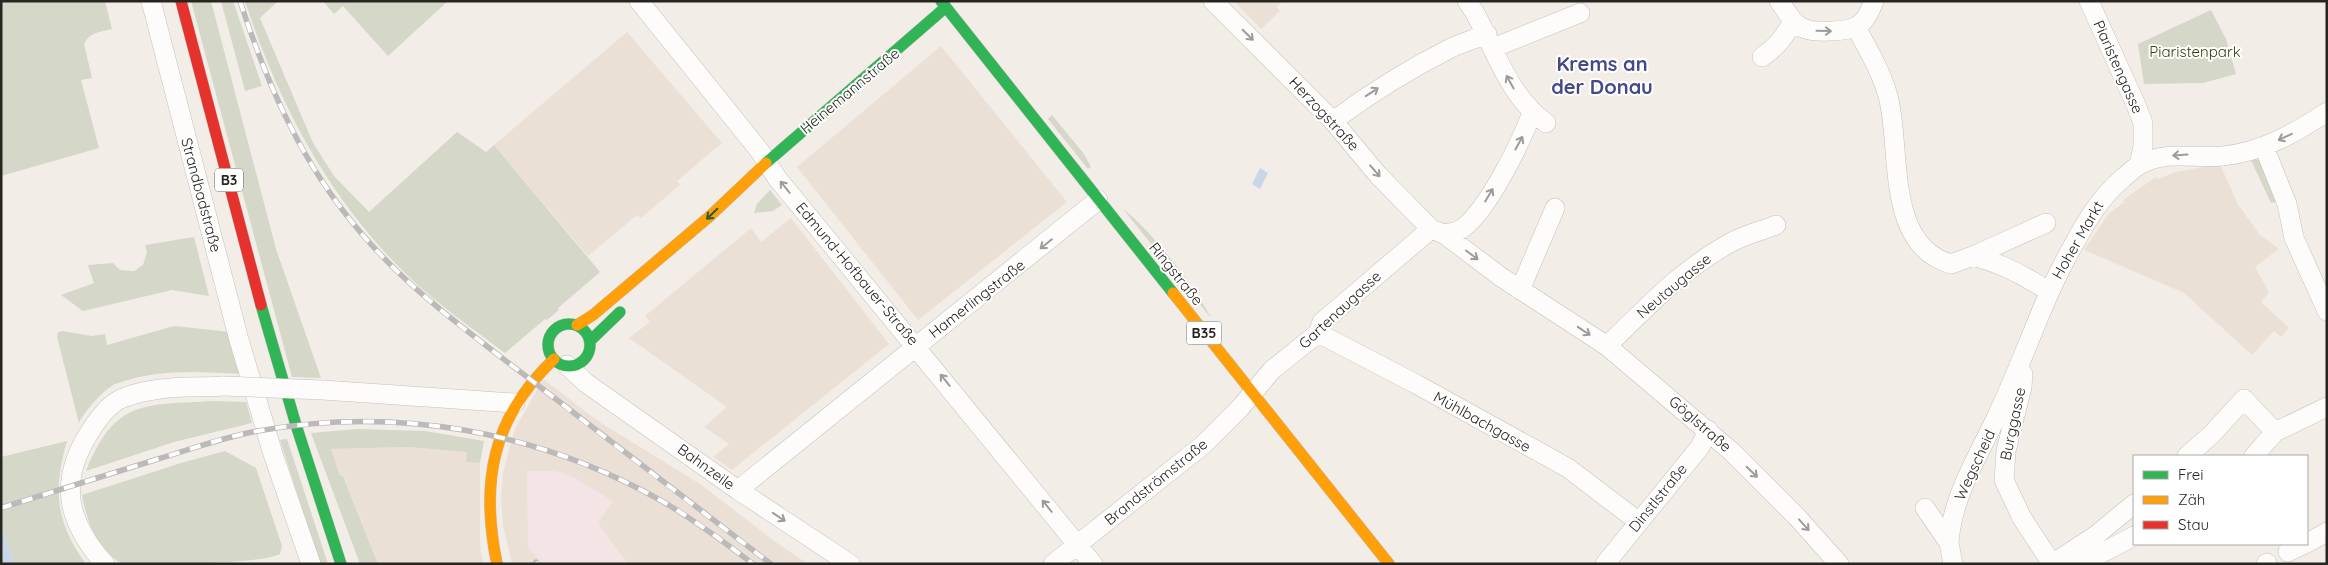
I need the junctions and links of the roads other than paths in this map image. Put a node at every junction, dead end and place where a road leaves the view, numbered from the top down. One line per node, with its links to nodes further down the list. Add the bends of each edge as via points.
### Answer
1 (151, 1): 55 (street, Strandbadstraße, via 239,340)
2 (181, 1): 57 (main road, B3, via 281,375)
3 (640, 1): 18 (street, Edmund-Hofbauer-Straße)
4 (1213, 1): 16 (street, Herzogstraße, one-way to 16)
5 (1467, 1): 13 (street)
6 (1779, 1): 11 (street)
7 (1874, 1): 12 (street, via 1868,16)
8 (2089, 1): 19 (street, Piaristengasse, via 2143,123)
9 (946, 3): 18 (main road, Heinemannstraße); 21 (main road, Ringstraße / B35)
10 (1580, 13): 13 (street)
11 (1793, 21): 12 (street, one-way to 12, via 1803,28 1818,31); 14 (street, via 1786,35)
12 (1856, 27): 27 (street, via 1882,76 1888,97 1896,172 1909,225 1919,244 1931,255 1951,264)
13 (1490, 41): 16 (street, one-way to 13, via 1358,101 1453,47); 26 (street, Gartenaugasse, one-way to 13, via 1462,229 1472,218 1486,201 1523,135 1539,118 1514,90)
14 (1762, 57)
15 (2327, 112): 17 (street, one-way to 17)
16 (1333, 121): 26 (street, Herzogstraße, one-way to 26, via 1378,175)
17 (2264, 147): 19 (street, one-way to 19, via 2222,156 2154,158); 31 (street, via 2287,204 2294,238)
18 (767, 162): 20 (main road, Heinemannstraße); 35 (street, Edmund-Hofbauer-Straße, one-way to 18)
19 (2139, 164): 29 (street, Hoher Markt, via 2108,190 2095,207)
20 (748, 181): 24 (main road, Heinemannstraße); 32 (main road, Heinemannstraße, one-way to 32, via 593,316)
21 (1098, 200): 35 (street, Hamerlingstraße, one-way to 35); 39 (main road, Ringstraße / B35)
22 (1555, 208): 28 (street)
23 (2046, 223): 27 (street)
24 (719, 224)
25 (1776, 225): 36 (street, Neutaugasse, via 1731,242 1694,266 1654,299)
26 (1438, 232): 28 (street, Herzogstraße, one-way to 28); 33 (street, Gartenaugasse, via 1335,310 1322,322)
27 (1973, 256): 29 (street, Hoher Markt, via 2010,268)
28 (1520, 290): 36 (street, Göglstraße, one-way to 36)
29 (2048, 291): 37 (street, Hoher Markt)
30 (632, 302): 34 (main road)
31 (2327, 310)
32 (577, 325): 34 (main road); 38 (main road, via 554,330 548,345)
33 (1318, 333): 39 (street, Gartenaugasse, via 1272,370); 49 (street, Mühlbachgasse, via 1568,468)
34 (590, 341): 38 (main road, via 584,359 576,364)
35 (917, 346): 46 (street, Hamerlingstraße); 54 (street, Edmund-Hofbauer-Straße, one-way to 35)
36 (1607, 346): 42 (street, Göglstraße)
37 (2020, 361): 53 (street, Wegscheid, via 1956,503); 66 (street, Burggasse, via 2022,387 2006,451 2004,480 2022,518)
38 (560, 362): 40 (main road, via 537,372); 46 (street, Bahnzeile)
39 (1253, 393): 54 (street, Brandströmstraße, via 1203,445); 62 (main road, Ringstraße / B35)
40 (515, 403): 56 (street, bridge, via 224,386 153,389 120,398 98,419 83,442 74,465 70,498 76,524 90,548); 58 (main road, via 503,428 492,473 490,526)
41 (2327, 407): 43 (street)
42 (1708, 430): 49 (street, Dinstlstraße, via 1700,447); 64 (street, Göglstraße, one-way to 64, via 1797,517)
43 (2275, 432): 44 (street, via 2244,399); 45 (street)
44 (2188, 455)
45 (2255, 455)
46 (738, 490): 59 (street, Bahnzeile, one-way to 59)
47 (2133, 505): 66 (street, via 2095,536)
48 (1925, 508): 53 (street)
49 (1639, 522): 63 (street, Dinstlstraße)
50 (2327, 532): 52 (street)
51 (2133, 537): 67 (street)
52 (2308, 542)
53 (1948, 543): 65 (street)
54 (1078, 544): 60 (street, Brandströmstraße); 61 (street, Edmund-Hofbauer-Straße)
55 (308, 563)
56 (105, 564)
57 (341, 564)
58 (497, 564)
59 (850, 564)
60 (1053, 564)
61 (1093, 564)
62 (1389, 564)
63 (1605, 564)
64 (1839, 564)
65 (1953, 564)
66 (2052, 564)
67 (2081, 564)

